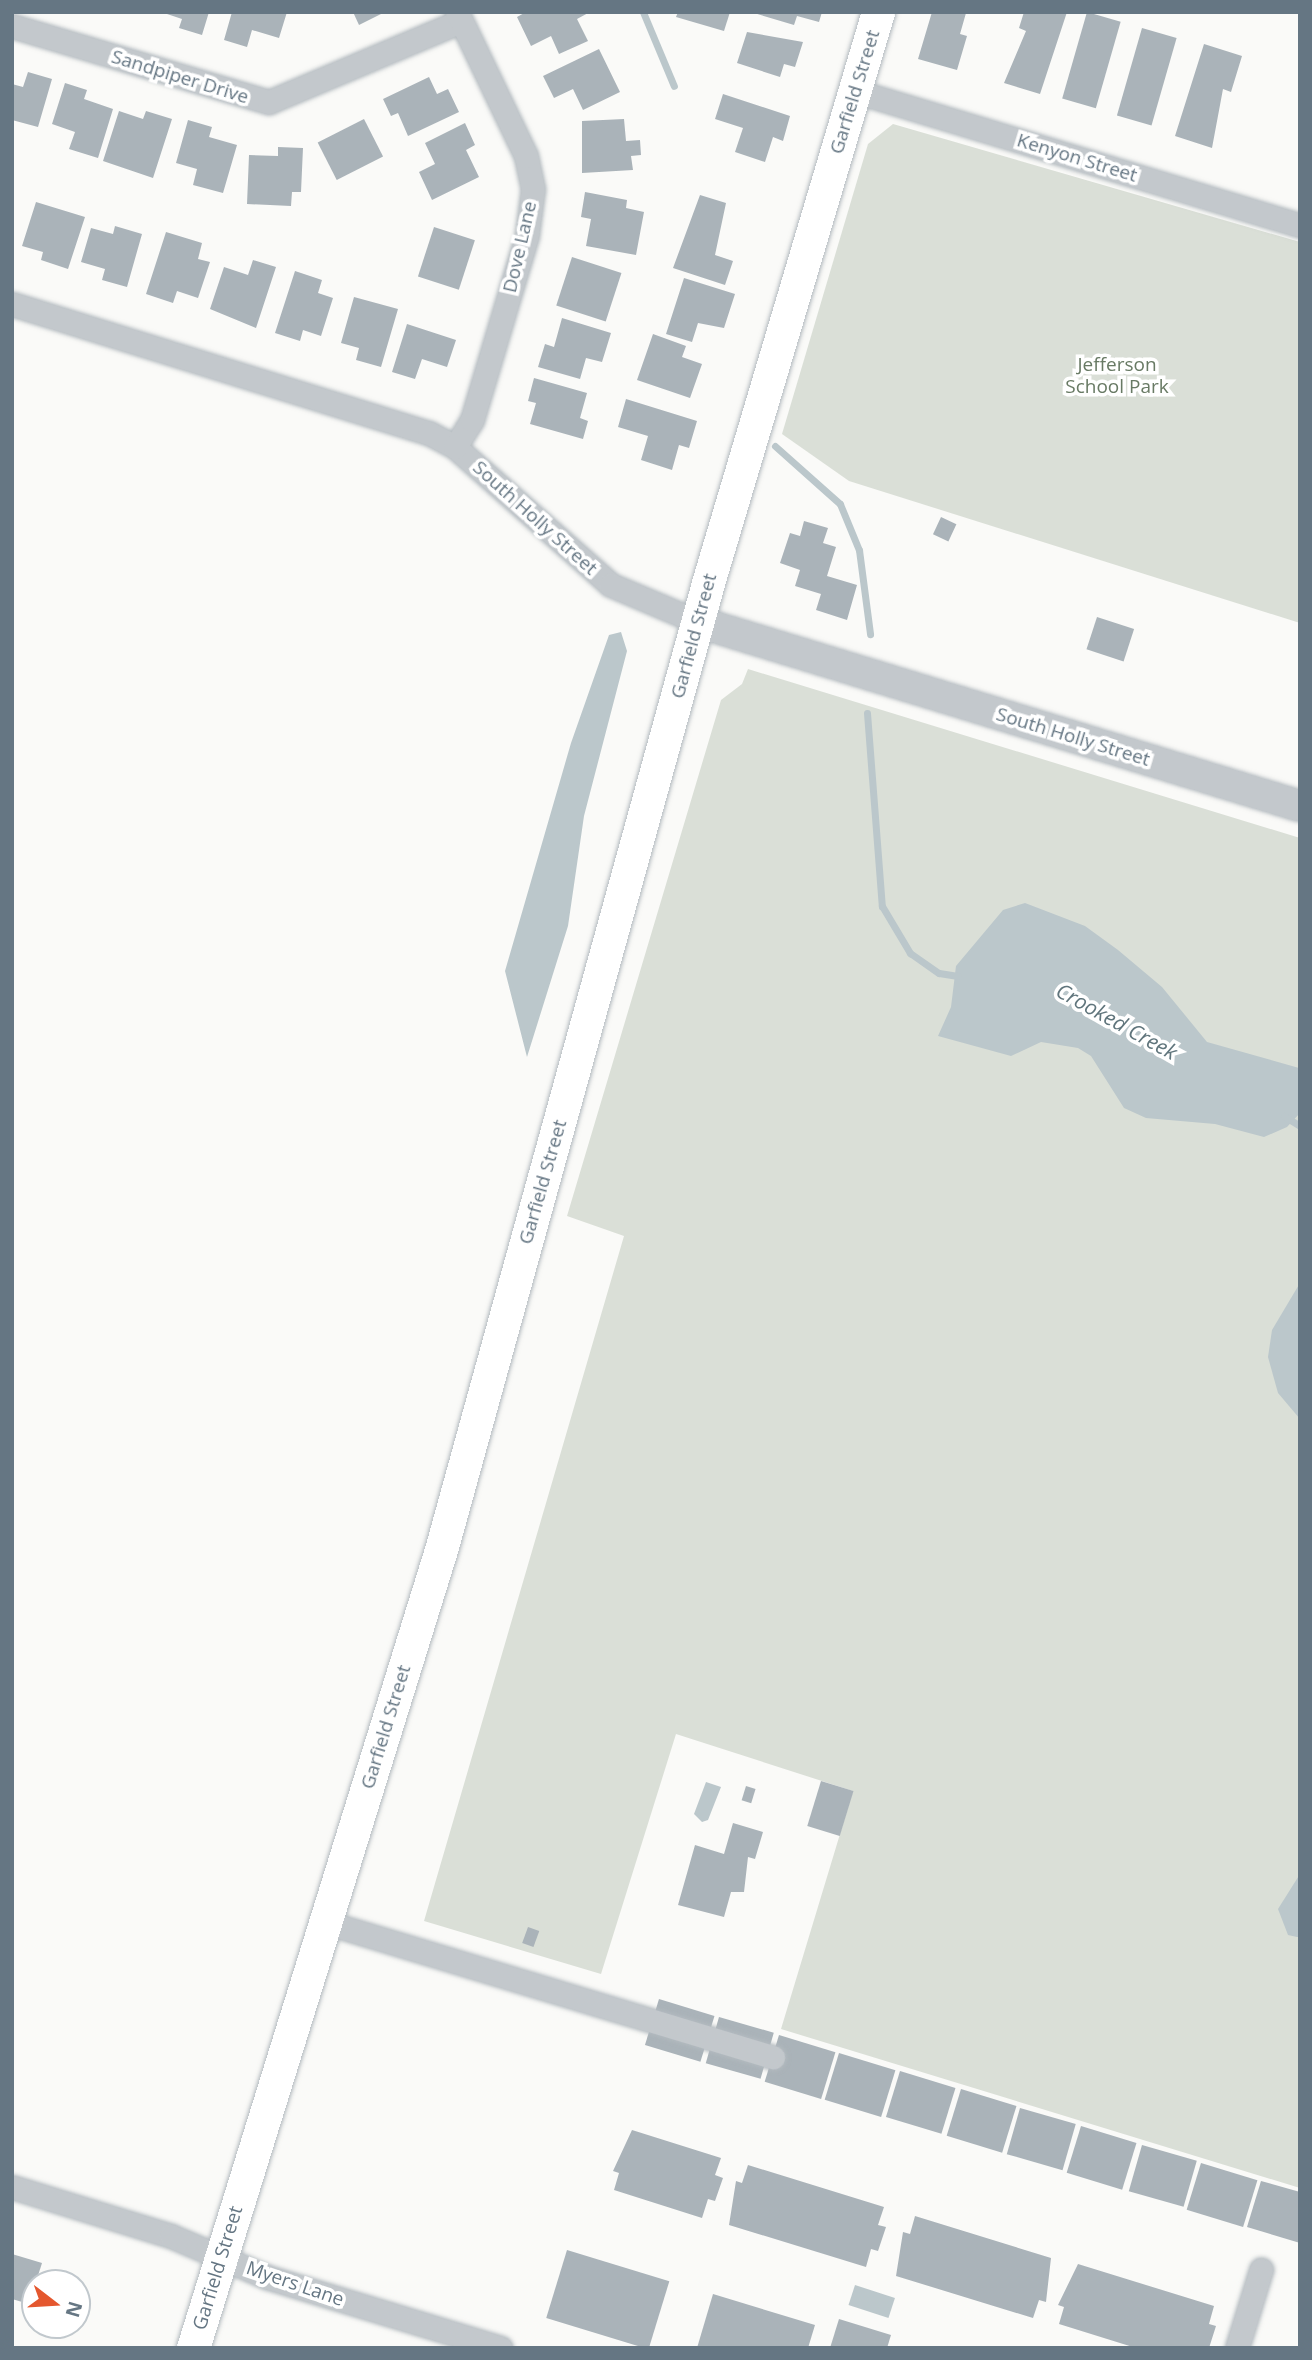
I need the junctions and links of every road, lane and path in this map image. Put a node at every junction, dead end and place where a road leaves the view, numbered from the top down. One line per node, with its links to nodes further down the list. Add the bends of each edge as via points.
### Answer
1 (878, 12): 4 (main road, Garfield Street)
2 (459, 16): 3 (street, Sandpiper Drive, via 290,98 269,102); 7 (street, Dove Lane, via 526,156 533,189 527,235 472,420)
3 (12, 26)
4 (855, 91): 5 (street, Kenyon Street); 8 (main road, Garfield Street)
5 (1300, 225)
6 (12, 304): 7 (street, South Holly Street, via 416,429)
7 (456, 447): 8 (street, South Holly Street, via 611,585)
8 (698, 622): 9 (street, South Holly Street); 10 (main road, Garfield Street, via 441,1550)
9 (1300, 806)
10 (325, 1922): 11 (street); 13 (main road, Garfield Street)
11 (773, 2057)
12 (12, 2187): 13 (street, Myers Lane)
13 (221, 2257): 15 (main road, Garfield Street); 16 (street, Myers Lane, via 267,2277)
14 (1261, 2270): 17 (street)
15 (193, 2348)
16 (500, 2348)
17 (1237, 2348)

